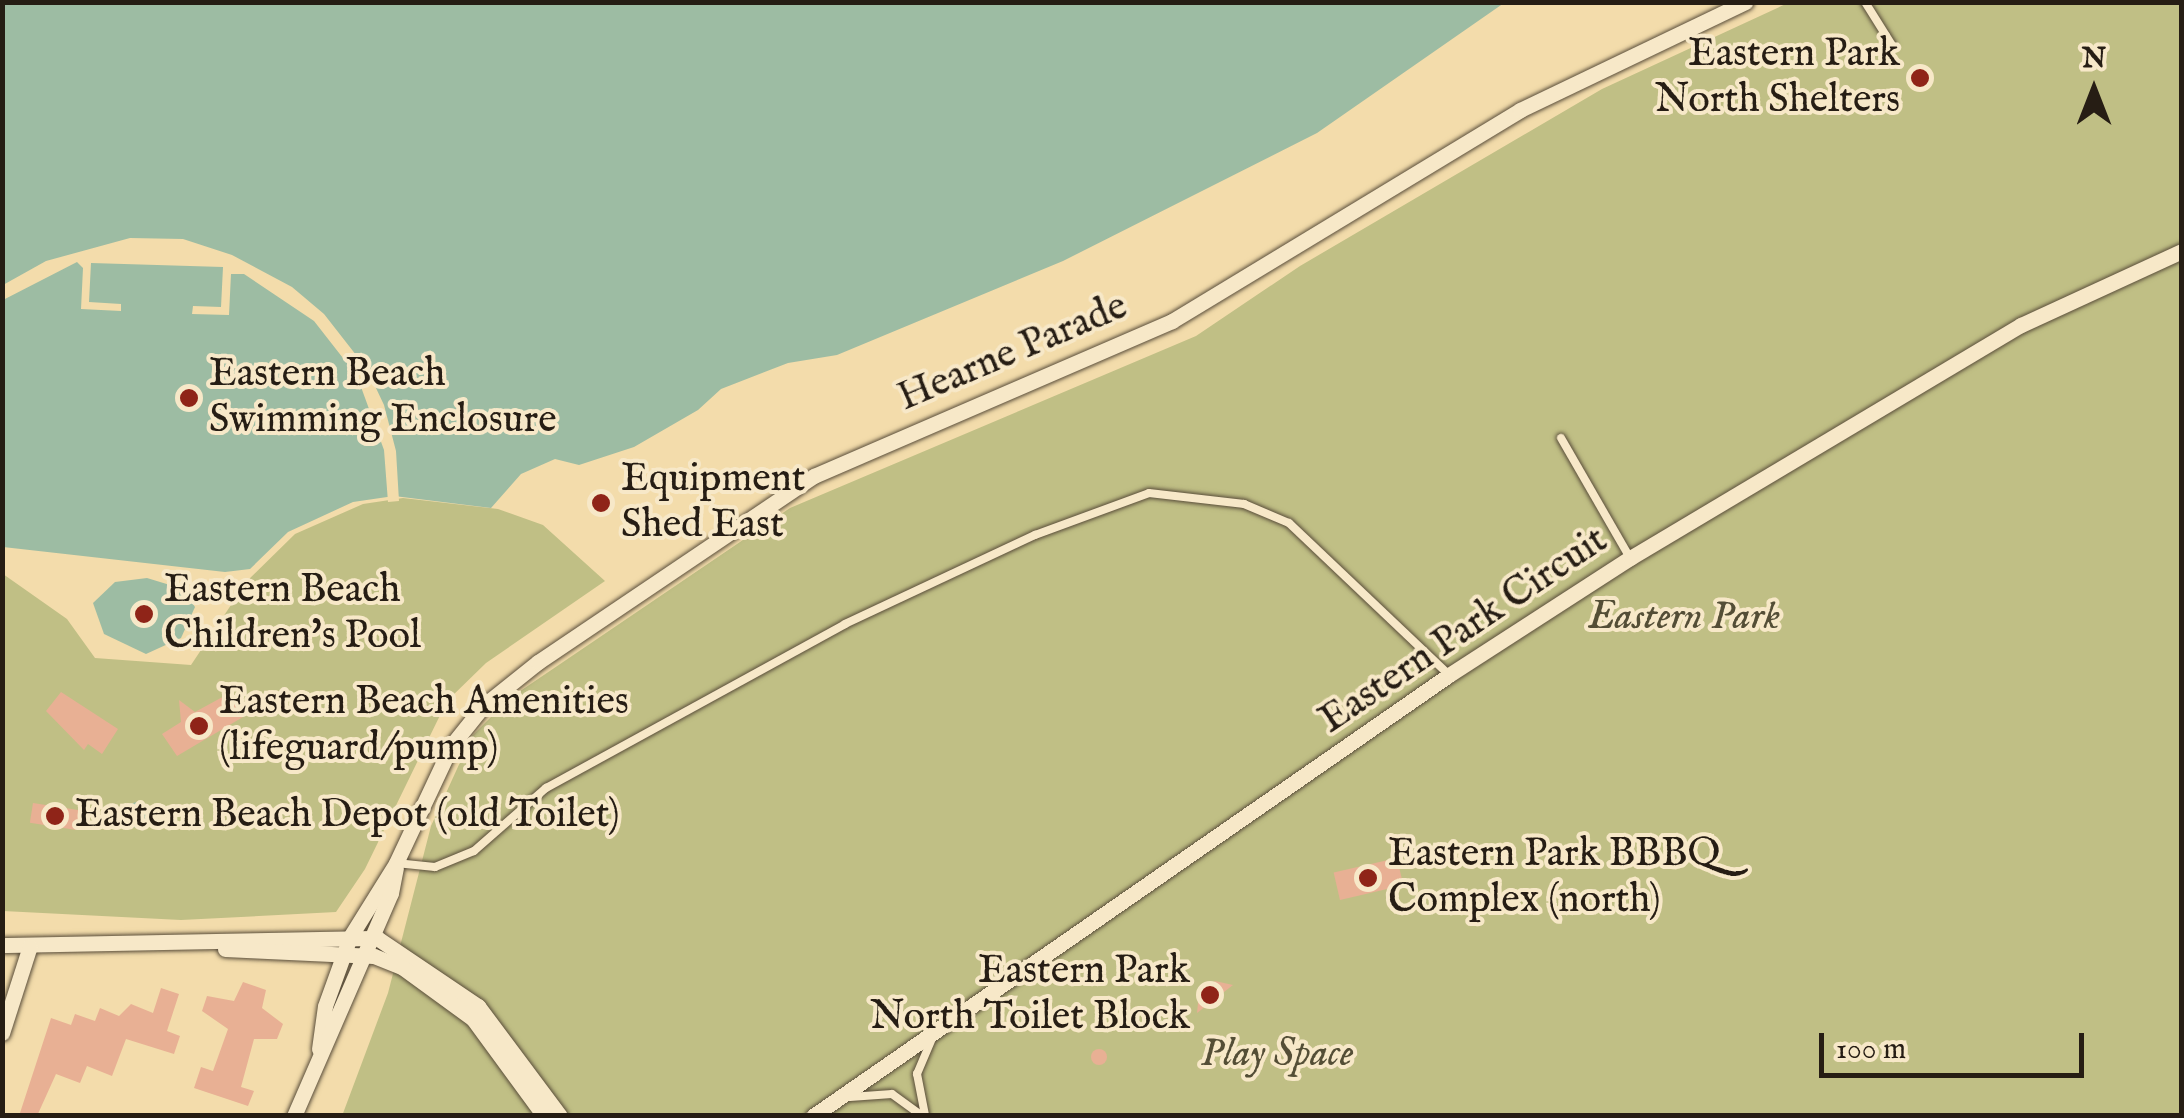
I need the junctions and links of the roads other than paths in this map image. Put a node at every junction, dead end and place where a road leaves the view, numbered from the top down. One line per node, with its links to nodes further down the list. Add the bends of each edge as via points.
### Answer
1 (1745, 2): 8 (street, Hearne Parade, via 1520,110 1172,321 840,463 756,511 482,706 451,746)
2 (1866, 2): 3 (lane)
3 (1892, 45)
4 (2182, 251): 6 (street, Eastern Park Circuit, via 2021,325)
5 (1561, 438): 6 (lane)
6 (1630, 558): 7 (street, Eastern Park Circuit)
7 (1449, 675): 8 (lane, via 1289,523 1244,504 1149,493 1035,534 845,624 546,788 474,851 435,866); 16 (street, Eastern Park Circuit)
8 (396, 863): 9 (street, Hearne Parade); 10 (street, Hearne Parade, via 391,893)
9 (350, 937): 10 (street); 13 (street); 14 (street, Hearne Parade)
10 (370, 937): 15 (street, Hearne Parade); 22 (street, via 429,968 478,1006)
11 (2, 945): 12 (street)
12 (30, 946): 13 (street); 17 (street)
13 (191, 946): 14 (street)
14 (342, 956): 15 (street); 18 (street, Hearne Parade)
15 (362, 956): 18 (street, Hearne Parade); 21 (street, via 402,968 462,1008)
16 (942, 1028): 19 (street, Eastern Park Circuit); 23 (lane, via 918,1067)
17 (2, 1033)
18 (319, 1048): 20 (street)
19 (818, 1112): 23 (lane, via 880,1092)
20 (294, 1116)
21 (544, 1116)
22 (560, 1116)
23 (924, 1116)

